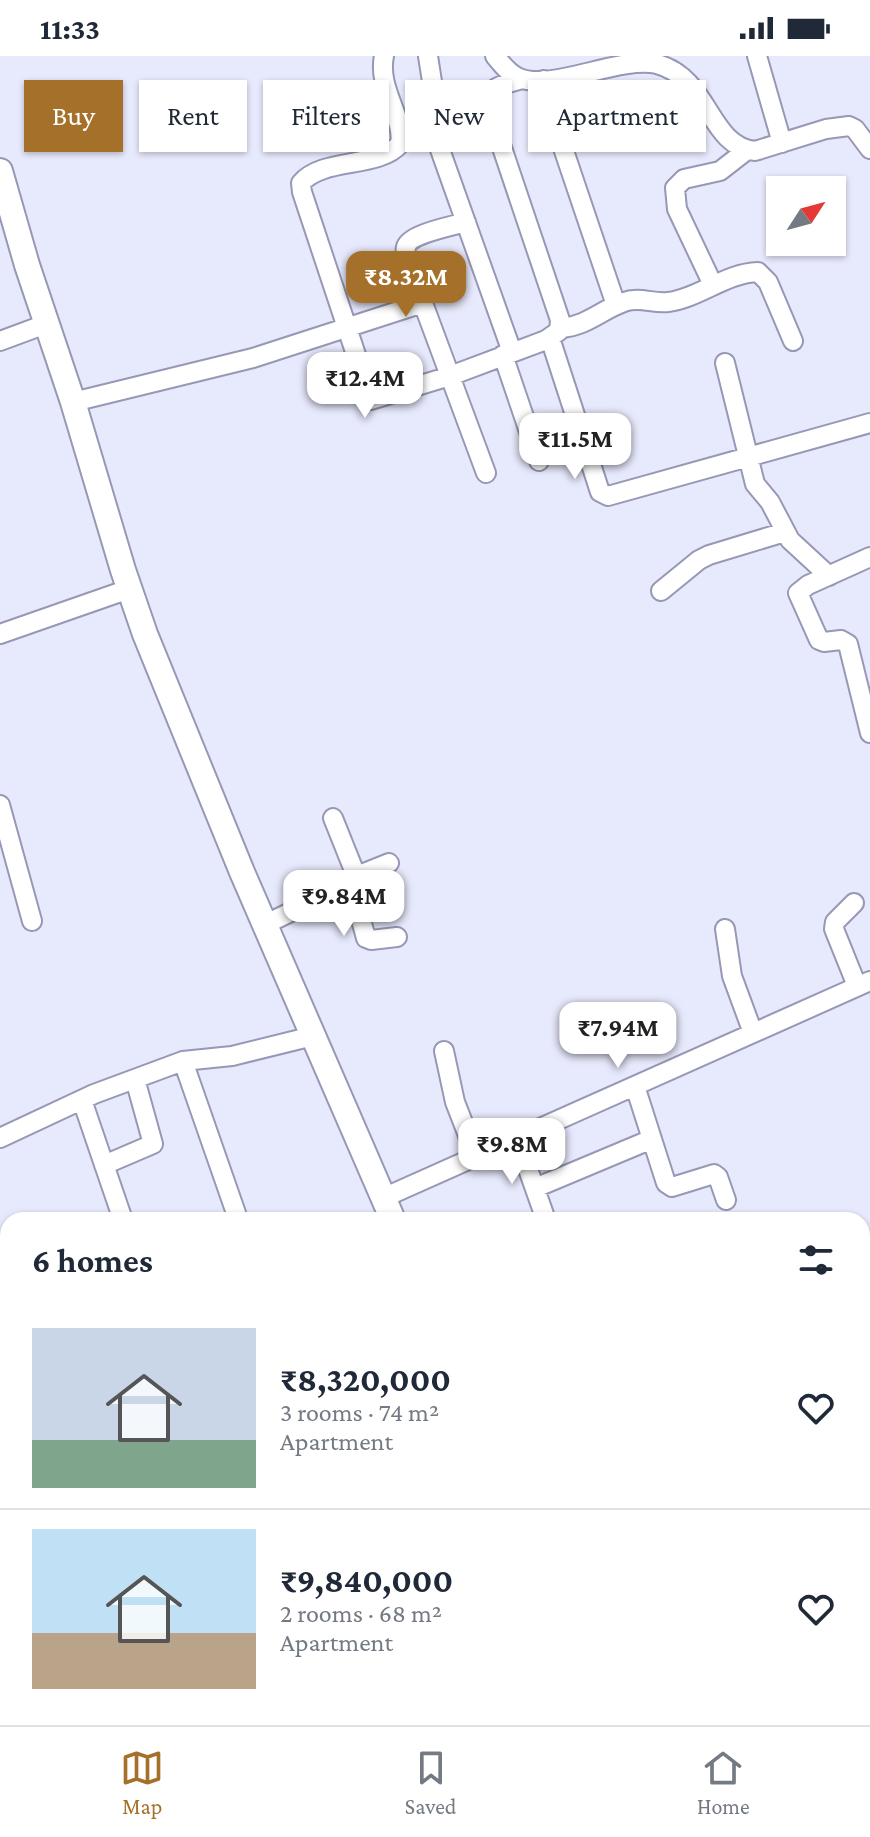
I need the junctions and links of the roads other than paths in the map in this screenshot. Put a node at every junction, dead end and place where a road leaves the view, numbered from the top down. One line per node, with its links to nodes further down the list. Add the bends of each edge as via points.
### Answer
1 (384, 56): 19 (street, via 382,69 400,144 389,153 317,172 301,183)
2 (428, 56): 14 (street, via 432,127)
3 (495, 56): 5 (street)
4 (757, 56): 9 (street)
5 (522, 79): 6 (street); 20 (street, via 493,89 488,106 542,264)
6 (544, 80): 7 (street, via 625,63 655,63)
7 (687, 80)
8 (706, 103): 11 (street, via 726,137)
9 (782, 143): 10 (street, via 849,126); 11 (street)
10 (870, 149)
11 (747, 150): 15 (street, via 720,171 684,179 675,188 677,209)
12 (564, 152): 17 (street)
13 (0, 171): 18 (main road)
14 (466, 222): 16 (street, via 407,242 407,260); 23 (street)
15 (713, 285): 17 (street, via 667,302 631,299); 22 (street, via 750,272 765,276)
16 (423, 303): 19 (street); 25 (street)
17 (616, 305): 20 (street, via 593,320)
18 (46, 324): 21 (street); 26 (main road)
19 (346, 329): 25 (street, via 371,400); 26 (street)
20 (555, 333): 23 (street); 28 (street, via 600,492 608,496)
21 (0, 341)
22 (793, 341)
23 (508, 353): 25 (street); 29 (street)
24 (725, 363): 28 (street)
25 (450, 376): 30 (street)
26 (73, 402): 34 (main road)
27 (870, 423): 28 (street)
28 (749, 455): 31 (street, via 755,484)
29 (539, 461)
30 (486, 473)
31 (785, 532): 33 (street); 35 (street, via 699,560)
32 (870, 557): 33 (street)
33 (829, 576): 37 (street, via 798,593 819,640 848,644)
34 (129, 589): 36 (street); 44 (main road)
35 (661, 591)
36 (0, 634)
37 (870, 733)
38 (0, 805): 43 (street)
39 (333, 818): 41 (street)
40 (389, 863): 41 (street)
41 (353, 876): 44 (street, via 309,895 299,908); 46 (street, via 366,938)
42 (854, 903): 47 (street, via 834,929)
43 (32, 921)
44 (266, 924): 49 (main road)
45 (725, 929): 48 (street, via 732,976)
46 (397, 937)
47 (864, 984): 48 (street)
48 (753, 1033): 53 (street)
49 (313, 1036): 51 (street, via 232,1056); 62 (main road)
50 (444, 1051): 58 (street, via 455,1102)
51 (183, 1061): 52 (street); 64 (street)
52 (135, 1079): 54 (street); 59 (street, via 153,1144)
53 (635, 1086): 56 (street); 57 (street)
54 (82, 1100): 55 (street); 59 (street)
55 (0, 1138)
56 (517, 1138): 58 (street); 60 (street)
57 (652, 1139): 60 (street); 61 (street, via 670,1187 714,1174)
58 (476, 1156): 62 (street)
59 (104, 1165): 63 (street)
60 (535, 1188): 65 (street)
61 (726, 1200)
62 (388, 1209)
63 (120, 1212)
64 (236, 1212)
65 (543, 1212)

